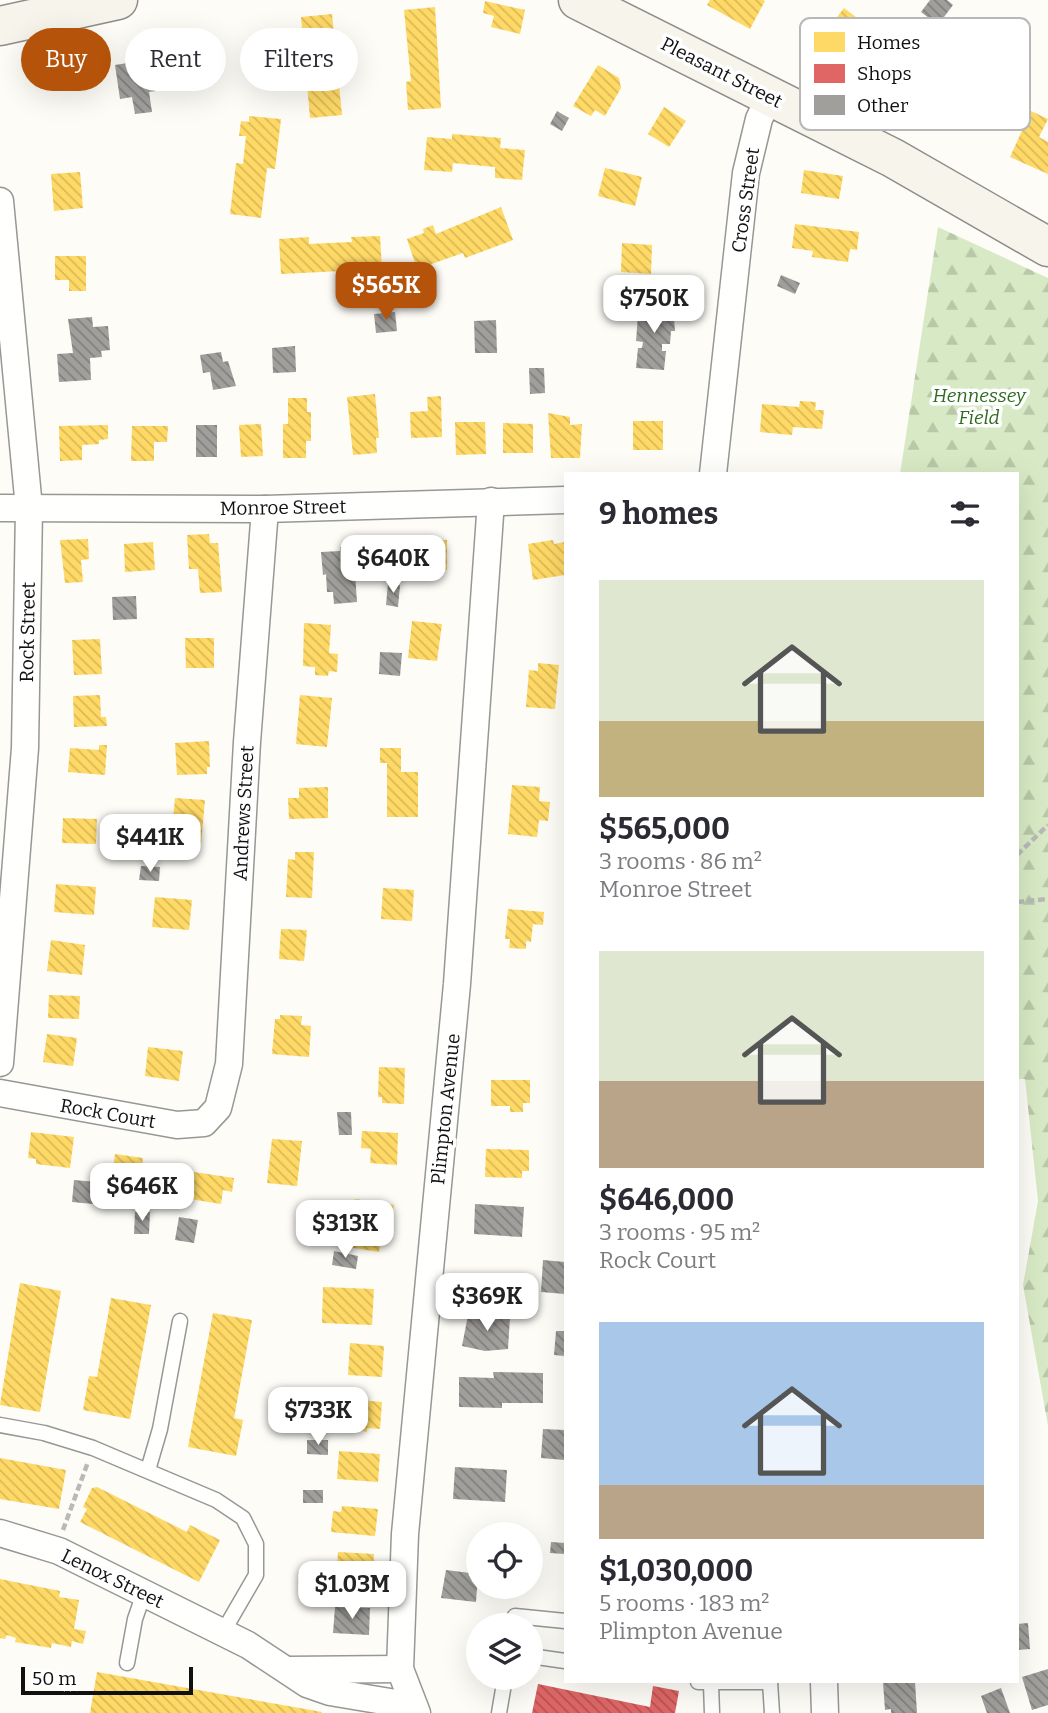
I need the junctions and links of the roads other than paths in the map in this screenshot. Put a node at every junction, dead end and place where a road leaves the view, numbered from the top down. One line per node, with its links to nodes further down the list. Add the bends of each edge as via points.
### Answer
1 (118, 0): 3 (street)
2 (578, 0): 4 (street, Pleasant Street)
3 (0, 26)
4 (770, 96): 5 (street, Pleasant Street); 9 (street, Cross Street, via 759,119 746,173)
5 (800, 111)
6 (837, 130): 8 (street, Pleasant Street)
7 (0, 201): 13 (street, Rock Street)
8 (1048, 247)
9 (713, 472)
10 (564, 500): 11 (street, Monroe Street)
11 (491, 501): 14 (street, Monroe Street); 29 (street, Plimpton Avenue, via 457,984 405,1534)
12 (0, 508): 13 (street, Monroe Street)
13 (29, 508): 14 (street, Monroe Street); 15 (street, Rock Street, via 25,748)
14 (265, 509): 17 (street, Andrews Street, via 229,1064 218,1108)
15 (0, 1063)
16 (0, 1093): 17 (street, Rock Court, via 177,1125 204,1123)
17 (212, 1114)
18 (180, 1321): 20 (lane)
19 (0, 1425): 20 (lane, via 93,1448)
20 (148, 1471): 25 (lane, via 216,1500 243,1518 256,1545 256,1575)
21 (0, 1533): 22 (street, Lenox Street, via 59,1551)
22 (144, 1593): 25 (street, Lenox Street); 28 (lane)
23 (543, 1619): 24 (lane)
24 (564, 1621)
25 (223, 1632): 30 (street, Lenox Street)
26 (543, 1658): 27 (lane)
27 (564, 1661)
28 (127, 1663)
29 (400, 1669): 30 (street); 35 (street, Plimpton Avenue)
30 (288, 1670): 35 (street, Lenox Street, via 307,1684 330,1692)
31 (704, 1683): 37 (lane)
32 (770, 1683): 38 (lane)
33 (824, 1683): 39 (street)
34 (503, 1690): 36 (lane)
35 (415, 1709)
36 (499, 1713)
37 (712, 1713)
38 (772, 1713)
39 (825, 1713)

